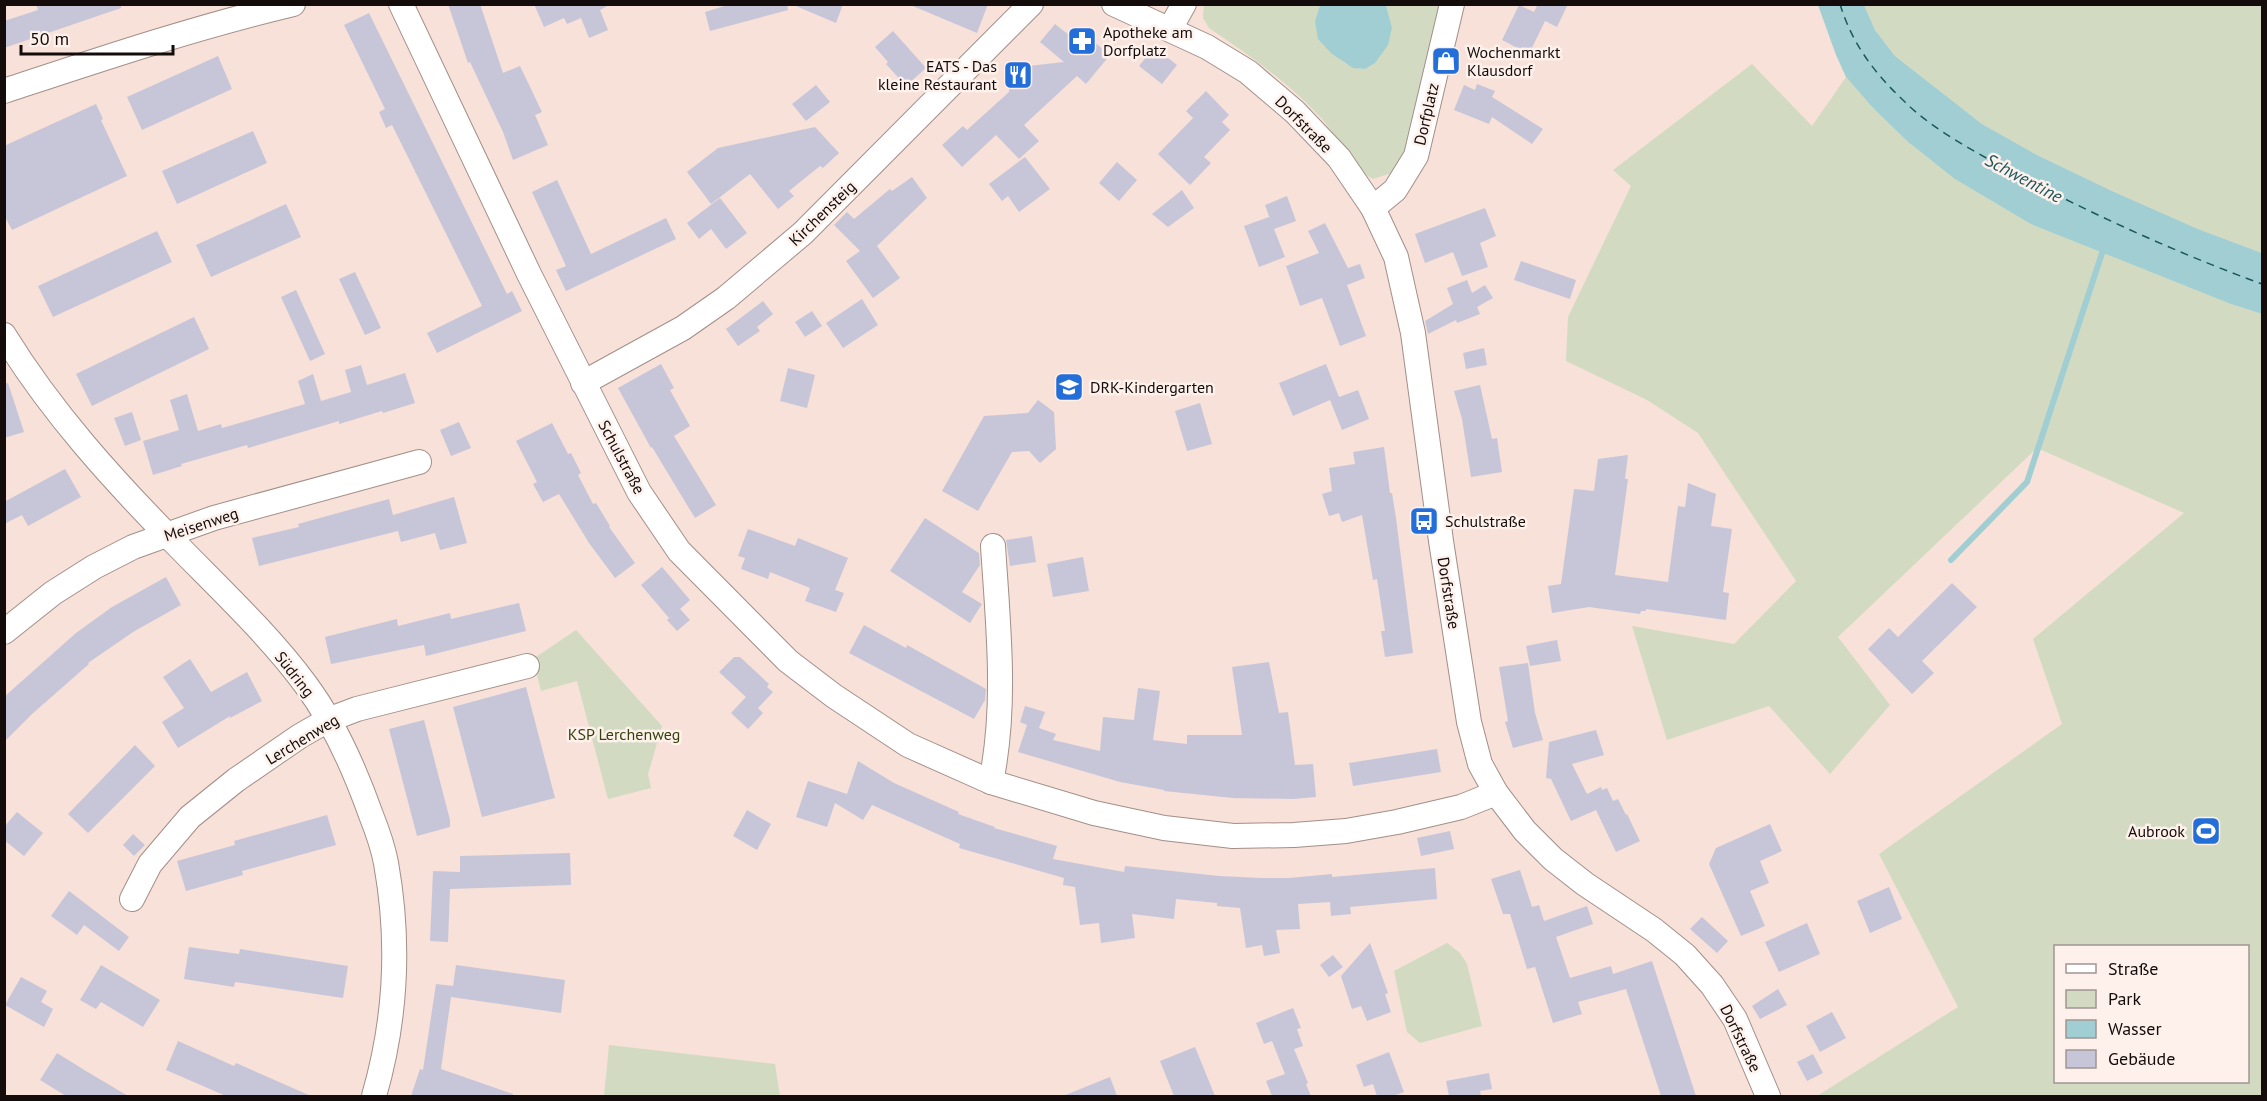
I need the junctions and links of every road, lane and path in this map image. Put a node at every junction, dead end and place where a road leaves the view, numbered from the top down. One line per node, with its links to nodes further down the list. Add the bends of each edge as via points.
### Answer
1 (293, 4): 8 (street, via 138,46)
2 (401, 4): 11 (street, Schulstraße)
3 (1031, 4): 11 (street, Kirchensteig, via 803,233 683,328)
4 (1114, 4): 7 (street, Dorfstraße)
5 (1184, 4): 7 (street)
6 (1452, 4): 9 (street, Dorfplatz, via 1416,156 1395,189)
7 (1170, 29): 9 (street, Dorfstraße, via 1233,62 1295,112 1339,158)
8 (4, 92)
9 (1373, 208): 19 (street, Dorfstraße, via 1396,257 1413,333 1469,722 1480,764)
10 (4, 335): 13 (street, Südring, via 75,436)
11 (583, 383): 18 (street, Schulstraße, via 639,492 679,551 788,661 908,745)
12 (419, 462): 13 (street, Meisenweg)
13 (166, 534): 15 (street, Meisenweg, via 94,567); 17 (street, Südring, via 281,655)
14 (993, 546): 18 (street, via 1001,710)
15 (4, 632)
16 (527, 666): 17 (street, Lerchenweg, via 357,709)
17 (328, 720): 20 (street, Lerchenweg, via 245,774 190,817 150,864); 21 (street, Südring, via 357,776 386,862 394,990 388,1043)
18 (991, 782): 19 (street, Schulstraße, via 1104,815 1164,828 1233,836 1346,831 1461,807)
19 (1496, 793): 22 (street, Dorfstraße, via 1552,858 1654,930 1685,955 1712,985 1735,1019)
20 (132, 899)
21 (374, 1096)
22 (1768, 1096)

